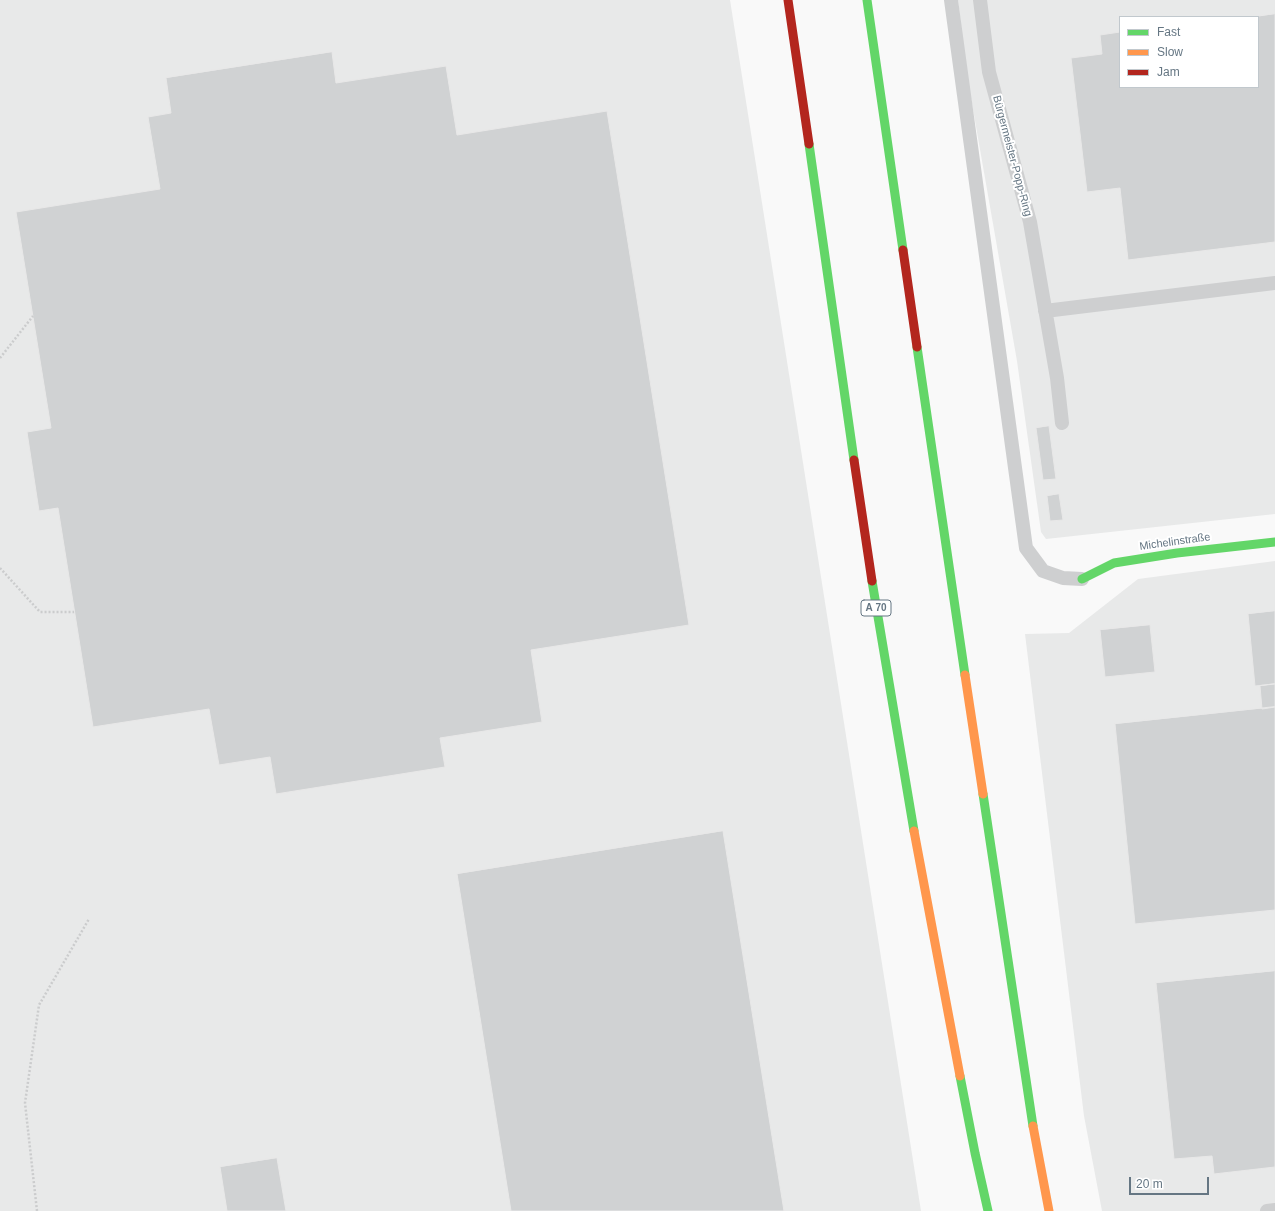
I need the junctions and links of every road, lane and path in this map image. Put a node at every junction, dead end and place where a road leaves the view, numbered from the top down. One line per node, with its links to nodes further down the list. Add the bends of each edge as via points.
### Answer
1 (788, 0): 17 (main road, A 70, via 875,604 922,881)
2 (867, 0): 18 (main road, via 951,585 1034,1133)
3 (951, 0): 12 (lane, via 1026,548 1043,571 1063,578)
4 (980, 0): 6 (lane, Bürgermeister-Popp-Ring, via 989,72 1030,222)
5 (1275, 283): 6 (lane)
6 (1045, 311): 9 (lane, Bürgermeister-Popp-Ring)
7 (33, 316): 8 (path)
8 (0, 358)
9 (1062, 423)
10 (1275, 542): 12 (main road, Michelinstraße, via 1177,560 1114,563)
11 (0, 568): 13 (path, via 40,612)
12 (1082, 579)
13 (74, 612)
14 (89, 919): 16 (path, via 39,1005 25,1103)
15 (1275, 1210): 19 (lane)
16 (37, 1211)
17 (988, 1211)
18 (1049, 1211)
19 (1267, 1211)

